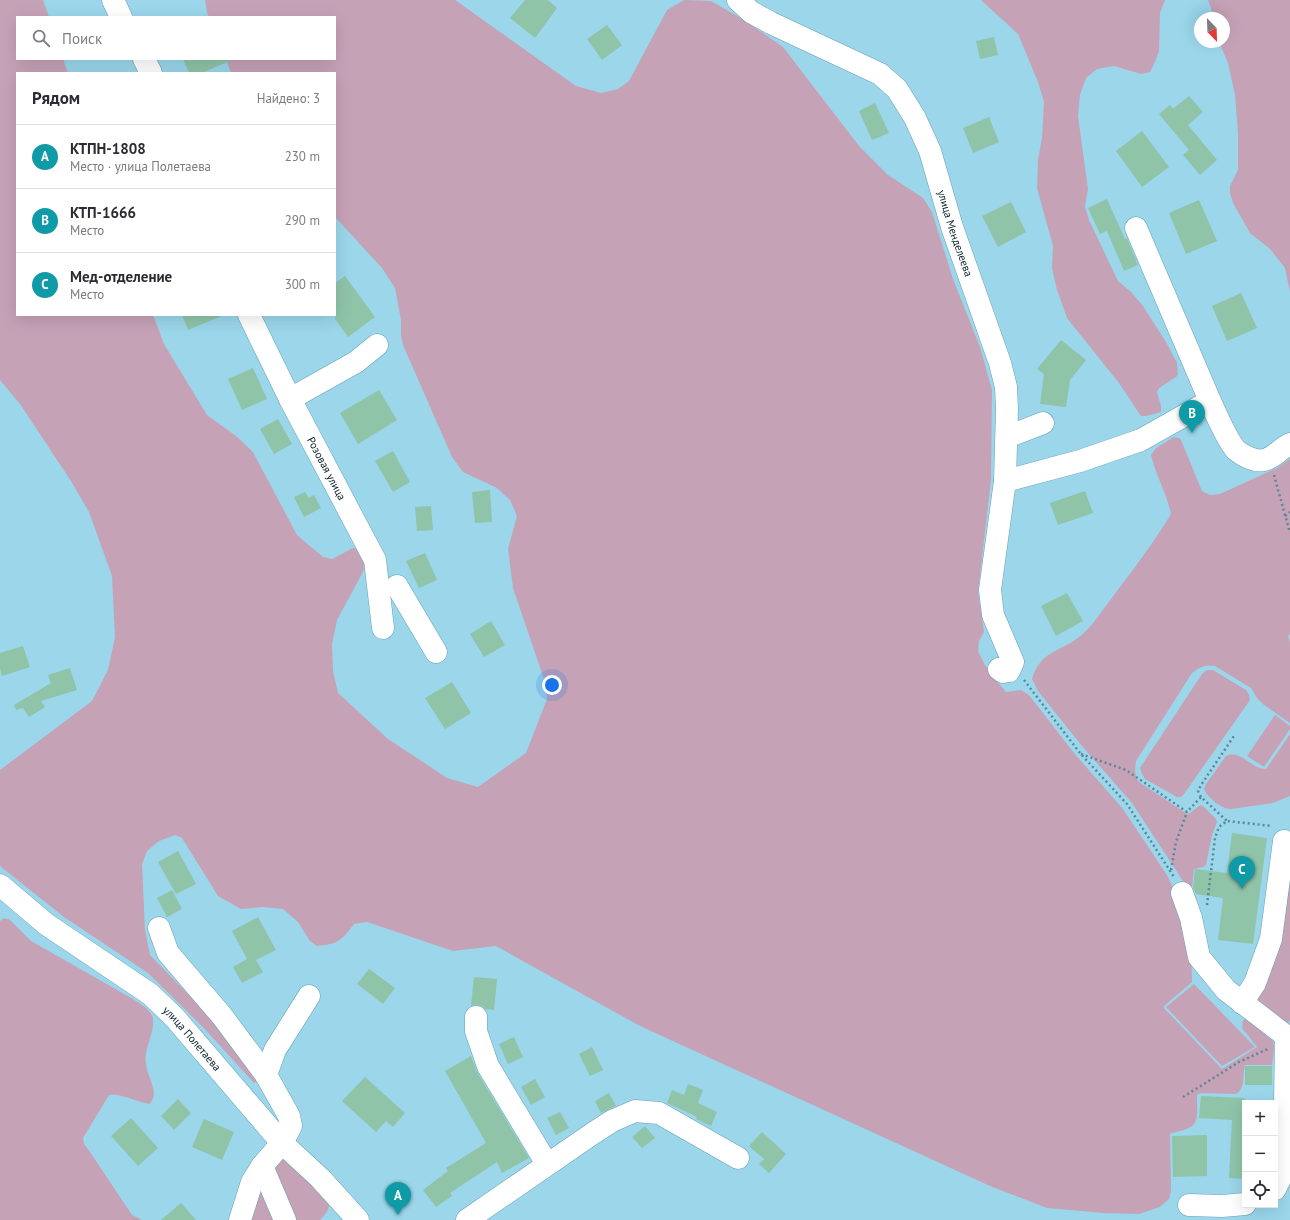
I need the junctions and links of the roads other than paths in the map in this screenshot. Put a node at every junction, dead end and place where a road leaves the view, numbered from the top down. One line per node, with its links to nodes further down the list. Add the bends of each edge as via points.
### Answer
1 (113, 0): 3 (street)
2 (738, 0): 12 (street, улица Менделеева, via 751,12 771,23 880,74 897,89 915,118 930,151 952,227 1000,363 1006,387)
3 (121, 16)
4 (144, 60): 5 (street)
5 (150, 72)
6 (1136, 228): 10 (street)
7 (249, 316): 9 (street, Розовая улица)
8 (378, 345): 9 (street, via 356,362)
9 (290, 399): 15 (street, Розовая улица)
10 (1210, 401): 13 (street, via 1235,449 1246,456 1262,461); 14 (street, via 1141,440 1080,461)
11 (1043, 423): 12 (street)
12 (1007, 437): 14 (street, улица Менделеева)
13 (1290, 444)
14 (1005, 481): 20 (street, улица Менделеева, via 990,590 993,616)
15 (376, 560): 16 (street); 18 (street, Розовая улица)
16 (396, 586): 17 (street); 19 (street)
17 (430, 612)
18 (383, 628)
19 (436, 652)
20 (1006, 665)
21 (1284, 840): 26 (street, via 1271,939 1255,982)
22 (0, 885): 30 (street, улица Полетаева, via 46,924 150,994 175,1018)
23 (1182, 893): 26 (street, via 1191,918 1199,957 1226,990)
24 (159, 928): 29 (street, via 168,953 222,1016)
25 (309, 996): 29 (street, via 275,1050)
26 (1242, 1003): 28 (street)
27 (476, 1017): 32 (street, via 476,1032 488,1066)
28 (1288, 1038): 34 (street, via 1284,1171)
29 (266, 1075): 30 (street, via 289,1116 291,1126)
30 (282, 1143): 33 (street); 40 (street, улица Полетаева, via 320,1178)
31 (738, 1158): 32 (street, via 659,1113 635,1111 612,1121)
32 (547, 1164): 37 (street)
33 (262, 1166): 38 (street, via 252,1182); 39 (street)
34 (1278, 1183)
35 (1242, 1204): 36 (street)
36 (1189, 1205)
37 (473, 1218)
38 (240, 1220)
39 (285, 1220)
40 (358, 1220)

